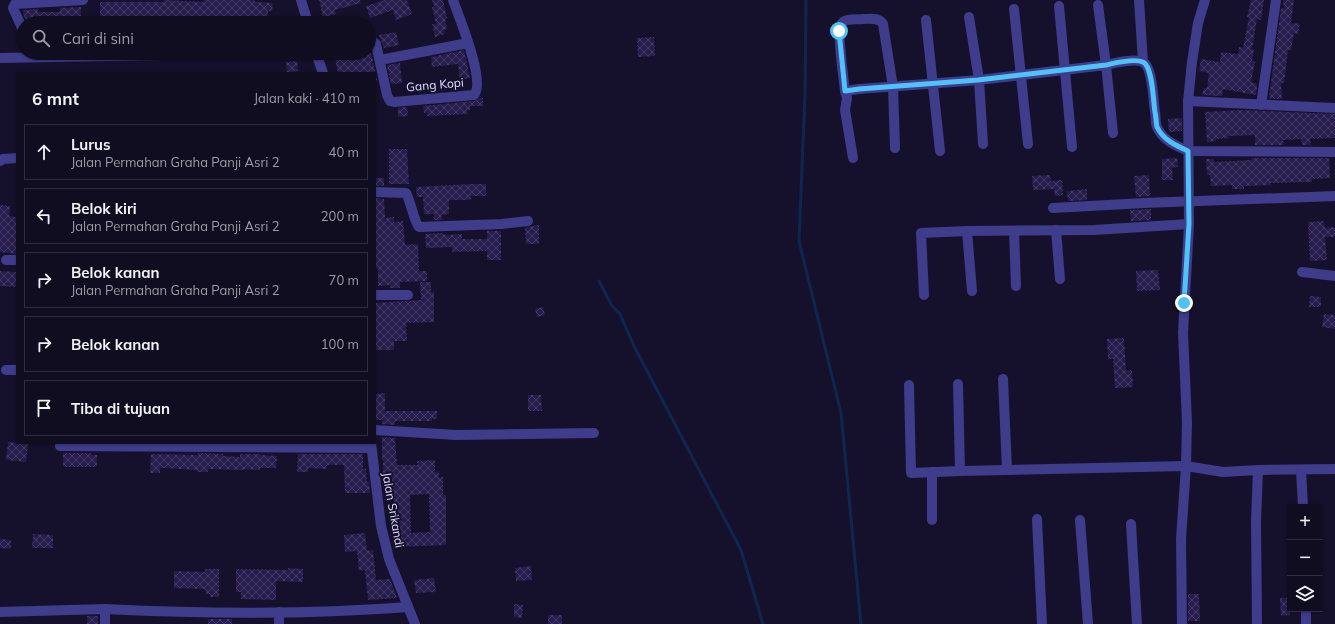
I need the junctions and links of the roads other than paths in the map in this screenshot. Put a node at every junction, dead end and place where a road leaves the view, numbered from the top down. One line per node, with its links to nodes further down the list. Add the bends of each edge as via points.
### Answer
1 (83, 0): 10 (street, via 15,4 13,8)
2 (302, 0): 11 (street)
3 (453, 0): 14 (street, Gang Kopi)
4 (1139, 0): 20 (street)
5 (1205, 0): 29 (street, via 1198,23)
6 (1276, 0): 30 (street)
7 (1098, 5): 21 (street)
8 (1059, 6): 22 (street)
9 (1014, 9): 24 (street)
10 (17, 16)
11 (306, 16)
12 (969, 17): 25 (street)
13 (926, 20): 26 (street)
14 (468, 43): 19 (street); 19 (street, Gang Kopi, via 478,88 474,95 390,101 386,95)
15 (376, 44): 19 (street, Gang Kopi)
16 (16, 57): 17 (street)
17 (0, 58)
18 (319, 60): 23 (street)
19 (380, 60)
20 (1143, 62): 21 (street); 38 (street, via 1150,75 1157,127 1172,143)
21 (1106, 65): 22 (street); 32 (street)
22 (1064, 70): 24 (street); 35 (street)
23 (322, 72)
24 (1020, 75): 25 (street); 34 (street)
25 (978, 80): 26 (street); 33 (street)
26 (933, 84): 27 (street); 37 (street)
27 (893, 87): 28 (street); 28 (street, via 882,22 873,19 850,20 843,22 839,31); 36 (street)
28 (845, 91): 41 (street, via 845,110)
29 (1188, 101): 30 (street); 38 (street)
30 (1261, 105): 31 (street)
31 (1335, 108)
32 (1113, 134)
33 (983, 144)
34 (1028, 144)
35 (1072, 147)
36 (895, 148)
37 (940, 151)
38 (1188, 151): 39 (street); 45 (street)
39 (1335, 152)
40 (16, 158): 42 (street)
41 (853, 158)
42 (0, 161)
43 (376, 192): 47 (street, via 406,193 416,223 420,227)
44 (1335, 196): 45 (street)
45 (1190, 202): 46 (street); 48 (street)
46 (1053, 208)
47 (528, 221)
48 (1189, 224): 49 (street); 71 (street, via 1183,333 1187,400)
49 (1056, 230): 51 (street); 56 (street)
50 (968, 231): 51 (street); 58 (street); 61 (street, via 921,233)
51 (1014, 231): 57 (street)
52 (6, 260): 53 (street)
53 (16, 260)
54 (1302, 272): 55 (street)
55 (1335, 276)
56 (1060, 279)
57 (1016, 286)
58 (972, 291)
59 (376, 295): 60 (street)
60 (408, 295)
61 (924, 295)
62 (6, 370): 63 (street)
63 (16, 370)
64 (1003, 380): 74 (street)
65 (958, 384): 73 (street)
66 (909, 385): 77 (street, via 911,473)
67 (376, 430): 68 (street, via 452,434)
68 (594, 433)
69 (60, 446): 70 (street)
70 (371, 446): 83 (street, Jalan Srikandi, via 381,526 389,559)
71 (1186, 466): 74 (street); 75 (street, via 1223,472); 94 (street, via 1181,539)
72 (1335, 469): 76 (street)
73 (960, 470): 74 (street); 77 (street)
74 (1007, 470)
75 (1258, 470): 76 (street); 95 (street)
76 (1301, 470): 78 (street)
77 (932, 472): 80 (street)
78 (1303, 504)
79 (1037, 519): 91 (street)
80 (932, 520)
81 (1080, 520): 92 (street)
82 (1131, 524): 93 (street)
83 (408, 607): 86 (street); 90 (street, Jalan Srikandi)
84 (105, 609): 85 (street); 86 (street); 88 (street)
85 (0, 612)
86 (278, 612): 89 (street)
87 (1306, 612): 96 (street)
88 (105, 624)
89 (279, 624)
90 (415, 624)
91 (1042, 624)
92 (1088, 624)
93 (1137, 624)
94 (1182, 624)
95 (1257, 624)
96 (1306, 624)

